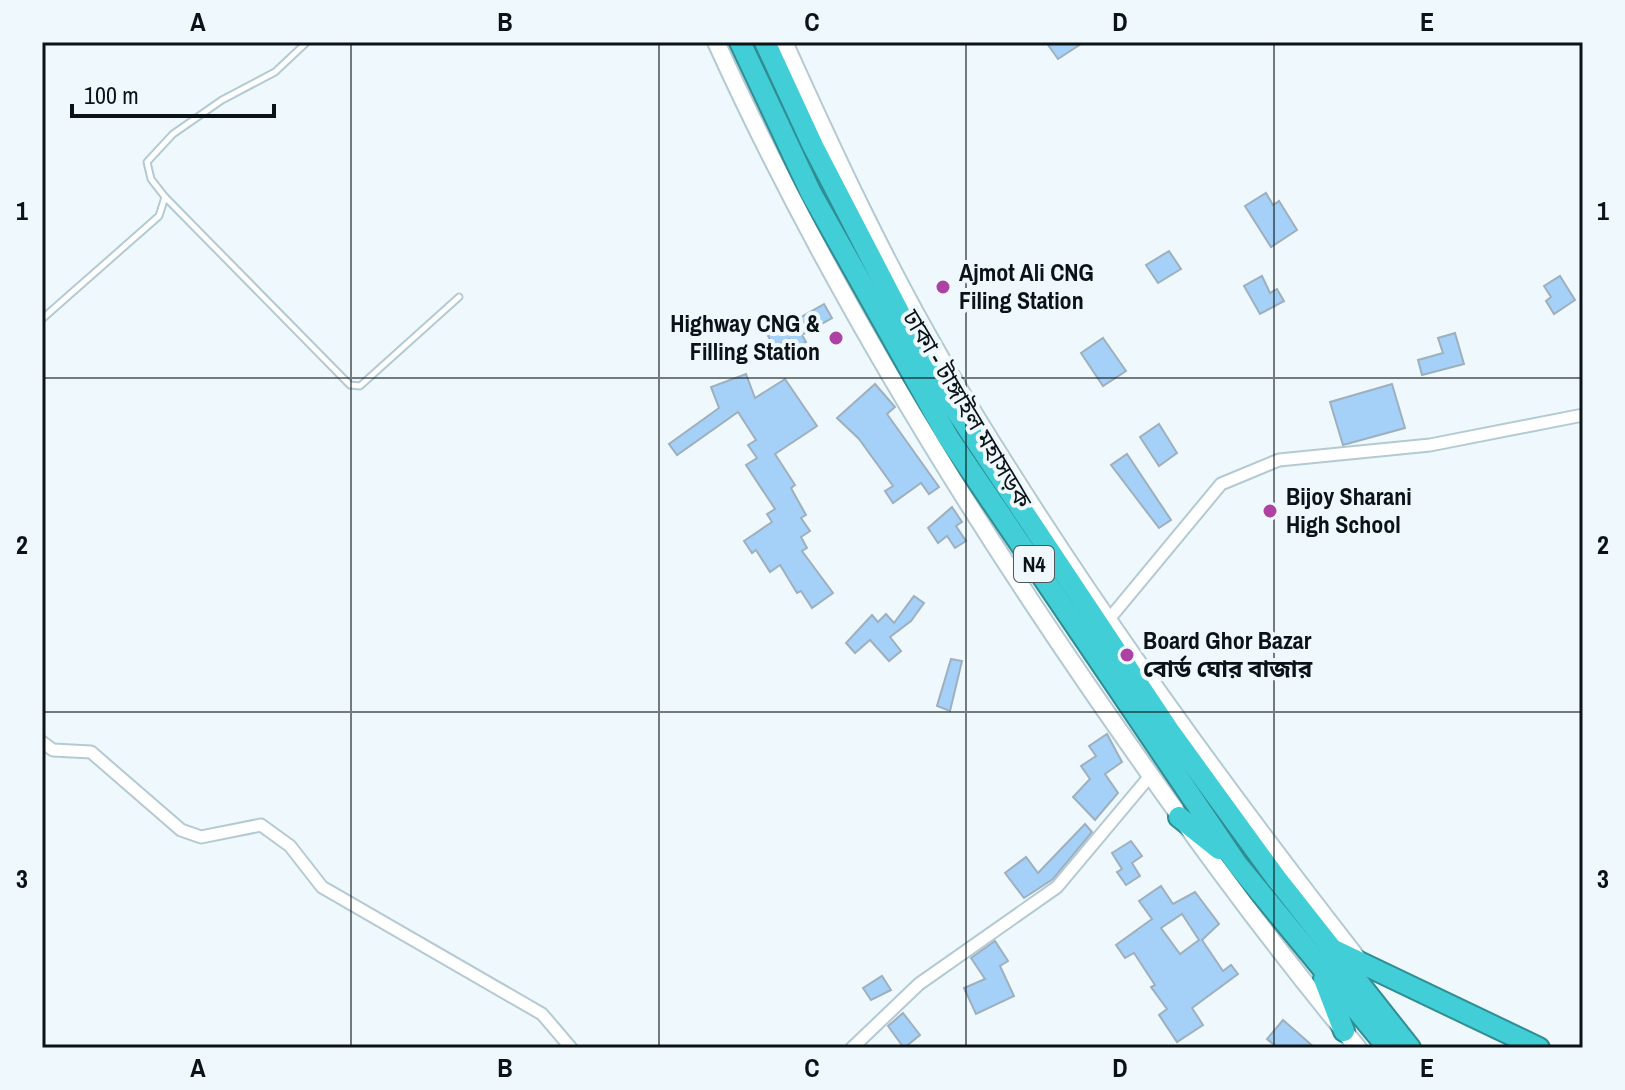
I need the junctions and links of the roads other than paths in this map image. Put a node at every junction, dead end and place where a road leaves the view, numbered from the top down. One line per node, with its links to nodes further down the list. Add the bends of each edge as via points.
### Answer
1 (307, 42): 7 (lane, via 275,72 173,134 147,162 151,179)
2 (716, 42): 8 (main road)
3 (740, 42): 8 (highway, ঢাকা - টাঙ্গাইল মহাসড়ক / N4)
4 (765, 42): 6 (highway, ঢাকা - টাঙ্গাইল মহাসড়ক / N4)
5 (784, 42): 6 (main road)
6 (820, 143): 13 (highway, ঢাকা - টাঙ্গাইল মহাসড়ক / N4, via 935,365)
7 (165, 197): 9 (lane, via 350,385 360,386); 10 (lane, via 159,216)
8 (803, 198): 12 (highway, ঢাকা - টাঙ্গাইল মহাসড়ক / N4)
9 (459, 297)
10 (42, 319)
11 (1583, 415): 13 (street, via 1430,445 1279,460 1221,484)
12 (940, 443): 15 (main road, via 1009,571); 17 (highway, ঢাকা - টাঙ্গাইল মহাসড়ক / N4)
13 (1104, 625): 18 (highway, ঢাকা - টাঙ্গাইল মহাসড়ক / N4); 19 (main road)
14 (42, 742): 21 (street, via 53,750 91,752 181,830 201,837 261,825 276,833 322,887 542,1014)
15 (1150, 776): 16 (main road); 22 (street, via 1057,887 919,984)
16 (1179, 817): 17 (highway); 20 (main road, via 1233,894)
17 (1237, 864): 18 (highway, ঢাকা - টাঙ্গাইল মহাসড়ক / N4)
18 (1326, 956): 19 (highway); 20 (highway); 24 (highway, ঢাকা - টাঙ্গাইল মহাসড়ক / N4); 25 (highway, ঢাকা - টাঙ্গাইল মহাসড়ক / N4)
19 (1357, 958): 26 (highway)
20 (1344, 1031): 23 (main road)
21 (571, 1048)
22 (852, 1048)
23 (1358, 1048)
24 (1388, 1048)
25 (1410, 1048)
26 (1539, 1048)

